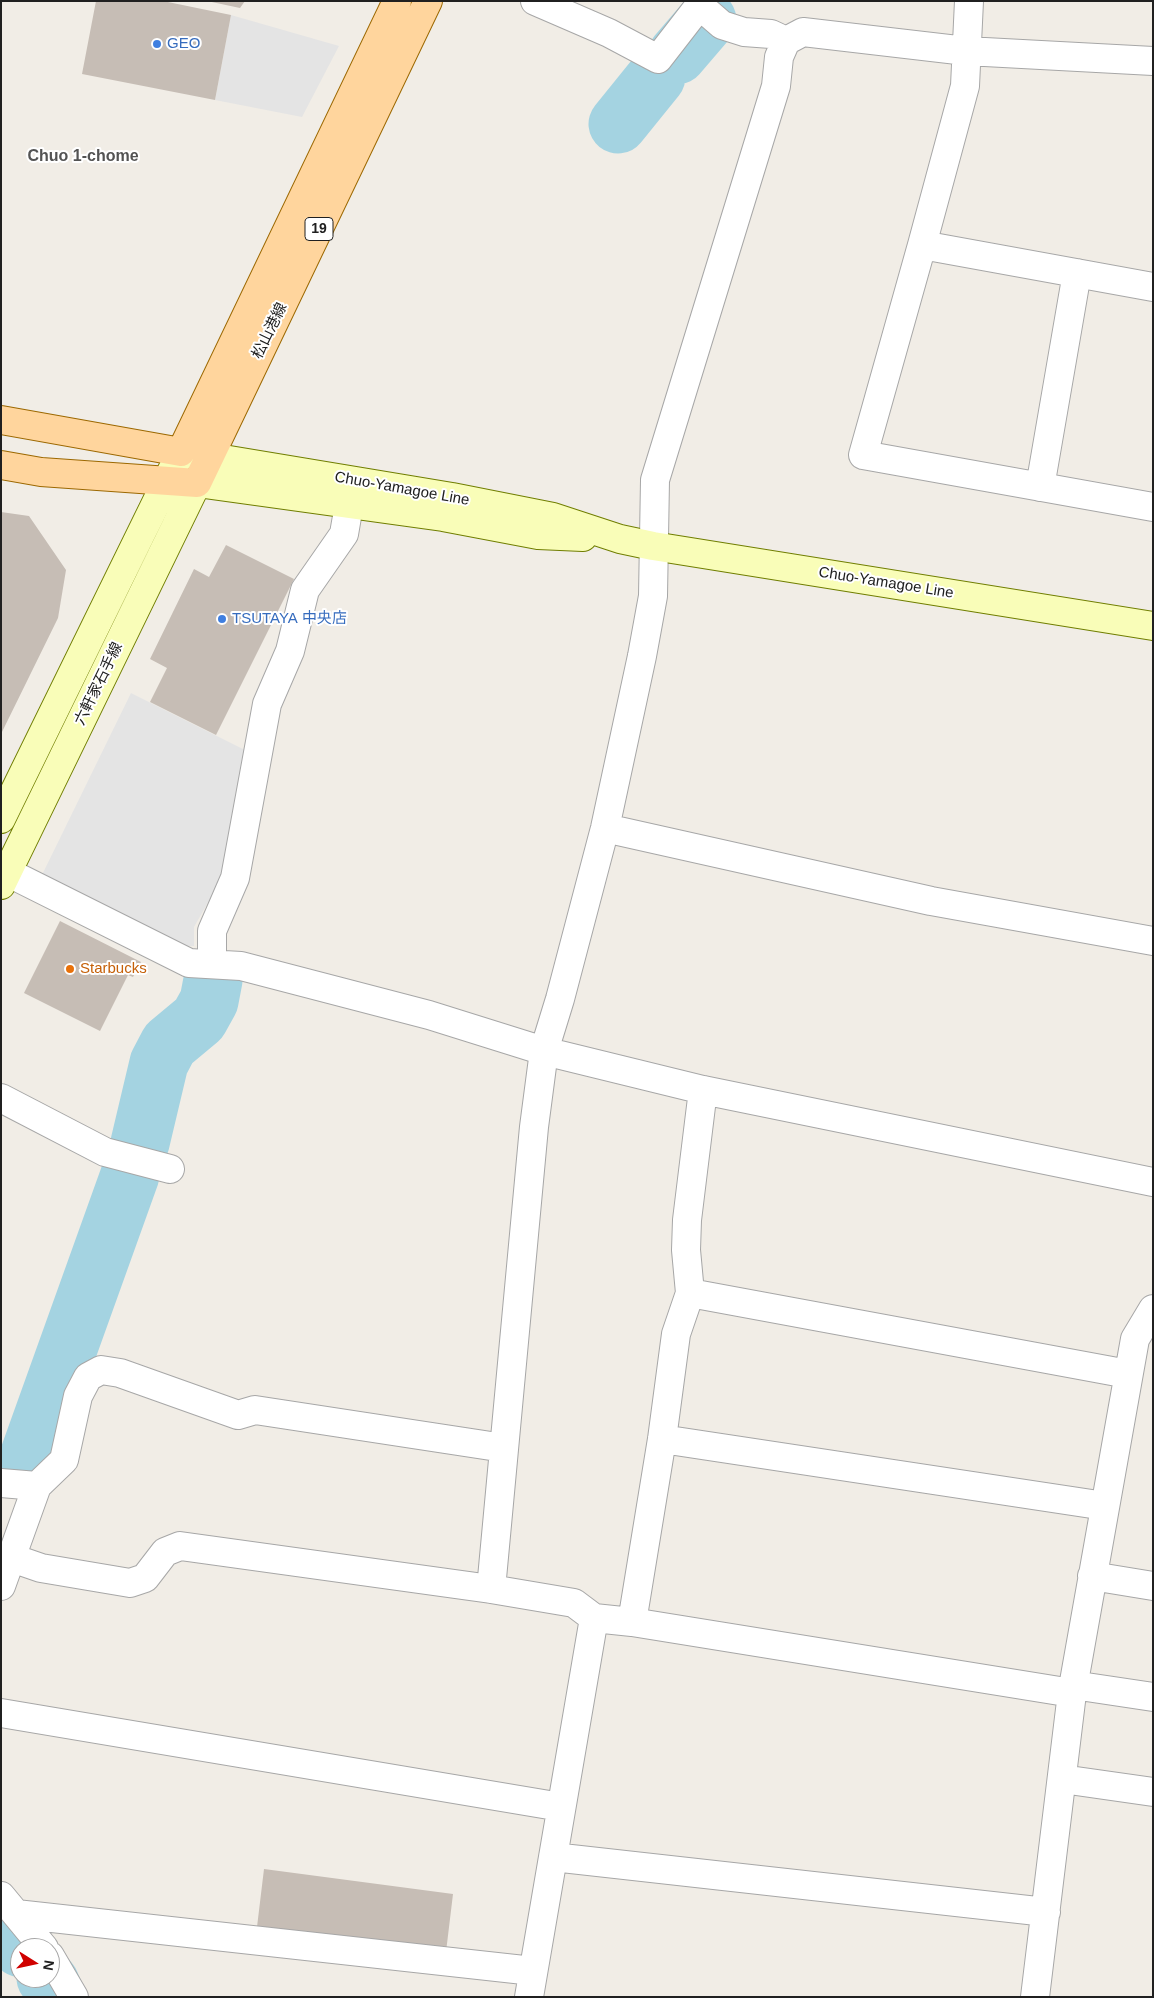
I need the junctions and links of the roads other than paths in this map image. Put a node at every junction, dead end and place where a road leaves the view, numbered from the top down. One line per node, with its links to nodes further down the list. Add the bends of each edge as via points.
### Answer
1 (397, 1): 13 (main road, 松山港線 / 19)
2 (428, 1): 14 (main road, 松山港線 / 19)
3 (535, 1): 5 (street, via 609,33 658,59)
4 (970, 1): 7 (street)
5 (701, 4): 6 (street, via 722,25 744,32 771,34)
6 (786, 41): 7 (street, via 803,32); 21 (street, via 779,57 773,95 655,480)
7 (966, 51): 8 (street); 9 (street, via 965,86)
8 (1153, 61)
9 (922, 245): 10 (street); 18 (street, via 862,456)
10 (1077, 273): 11 (street); 18 (street)
11 (1153, 287)
12 (1, 420): 13 (main road)
13 (181, 452): 14 (street, Chuo-Yamagoe Line); 16 (street, 六軒家石手線)
14 (210, 457): 17 (main road, 松山港線 / 19); 19 (street, Chuo-Yamagoe Line)
15 (1, 465): 16 (main road, via 41,472)
16 (166, 480): 17 (main road); 23 (street, 六軒家石手線)
17 (197, 483): 19 (street, Chuo-Yamagoe Line); 25 (street, 六軒家石手線)
18 (1040, 487): 20 (street)
19 (352, 492): 21 (street, Chuo-Yamagoe Line, via 443,517 538,535 620,539); 27 (street, via 344,534 305,590 290,652 266,704 235,878 212,931)
20 (1153, 507)
21 (653, 546): 22 (street, Chuo-Yamagoe Line); 24 (street, via 653,596)
22 (1153, 626)
23 (1, 819)
24 (605, 828): 26 (street, via 931,901); 28 (street)
25 (3, 876): 27 (street, via 189,963)
26 (1153, 941)
27 (212, 964): 28 (street, via 242,966 429,1015)
28 (544, 1051): 29 (street); 37 (street)
29 (703, 1090): 32 (street); 33 (street, via 687,1220)
30 (1, 1098): 31 (street, via 105,1152)
31 (170, 1169)
32 (1153, 1182)
33 (690, 1292): 35 (street); 36 (street, via 676,1334)
34 (1153, 1310): 35 (street, via 1135,1339)
35 (1128, 1374): 40 (street)
36 (662, 1439): 40 (street); 47 (street)
37 (504, 1448): 39 (street, via 255,1410 238,1415 120,1373 101,1370 88,1377 78,1396 64,1460); 45 (street)
38 (1, 1483): 39 (street)
39 (37, 1486): 41 (street)
40 (1105, 1506): 42 (street)
41 (12, 1558): 43 (street); 45 (street, via 41,1568 130,1583 145,1578 165,1552 180,1546)
42 (1092, 1576): 44 (street); 48 (street)
43 (1, 1586)
44 (1153, 1586)
45 (491, 1589): 46 (street, via 574,1603)
46 (594, 1618): 47 (street); 53 (street)
47 (632, 1622): 48 (street)
48 (1072, 1689): 49 (street); 51 (street)
49 (1153, 1697)
50 (1, 1713): 53 (street)
51 (1062, 1779): 52 (street); 56 (street)
52 (1153, 1792)
53 (561, 1808): 54 (street)
54 (553, 1857): 56 (street); 59 (street)
55 (9, 1905): 57 (street); 59 (street)
56 (1046, 1912): 61 (street)
57 (36, 1938)
58 (60, 1973): 60 (street)
59 (531, 1984)
60 (74, 1997)
61 (1035, 1997)

